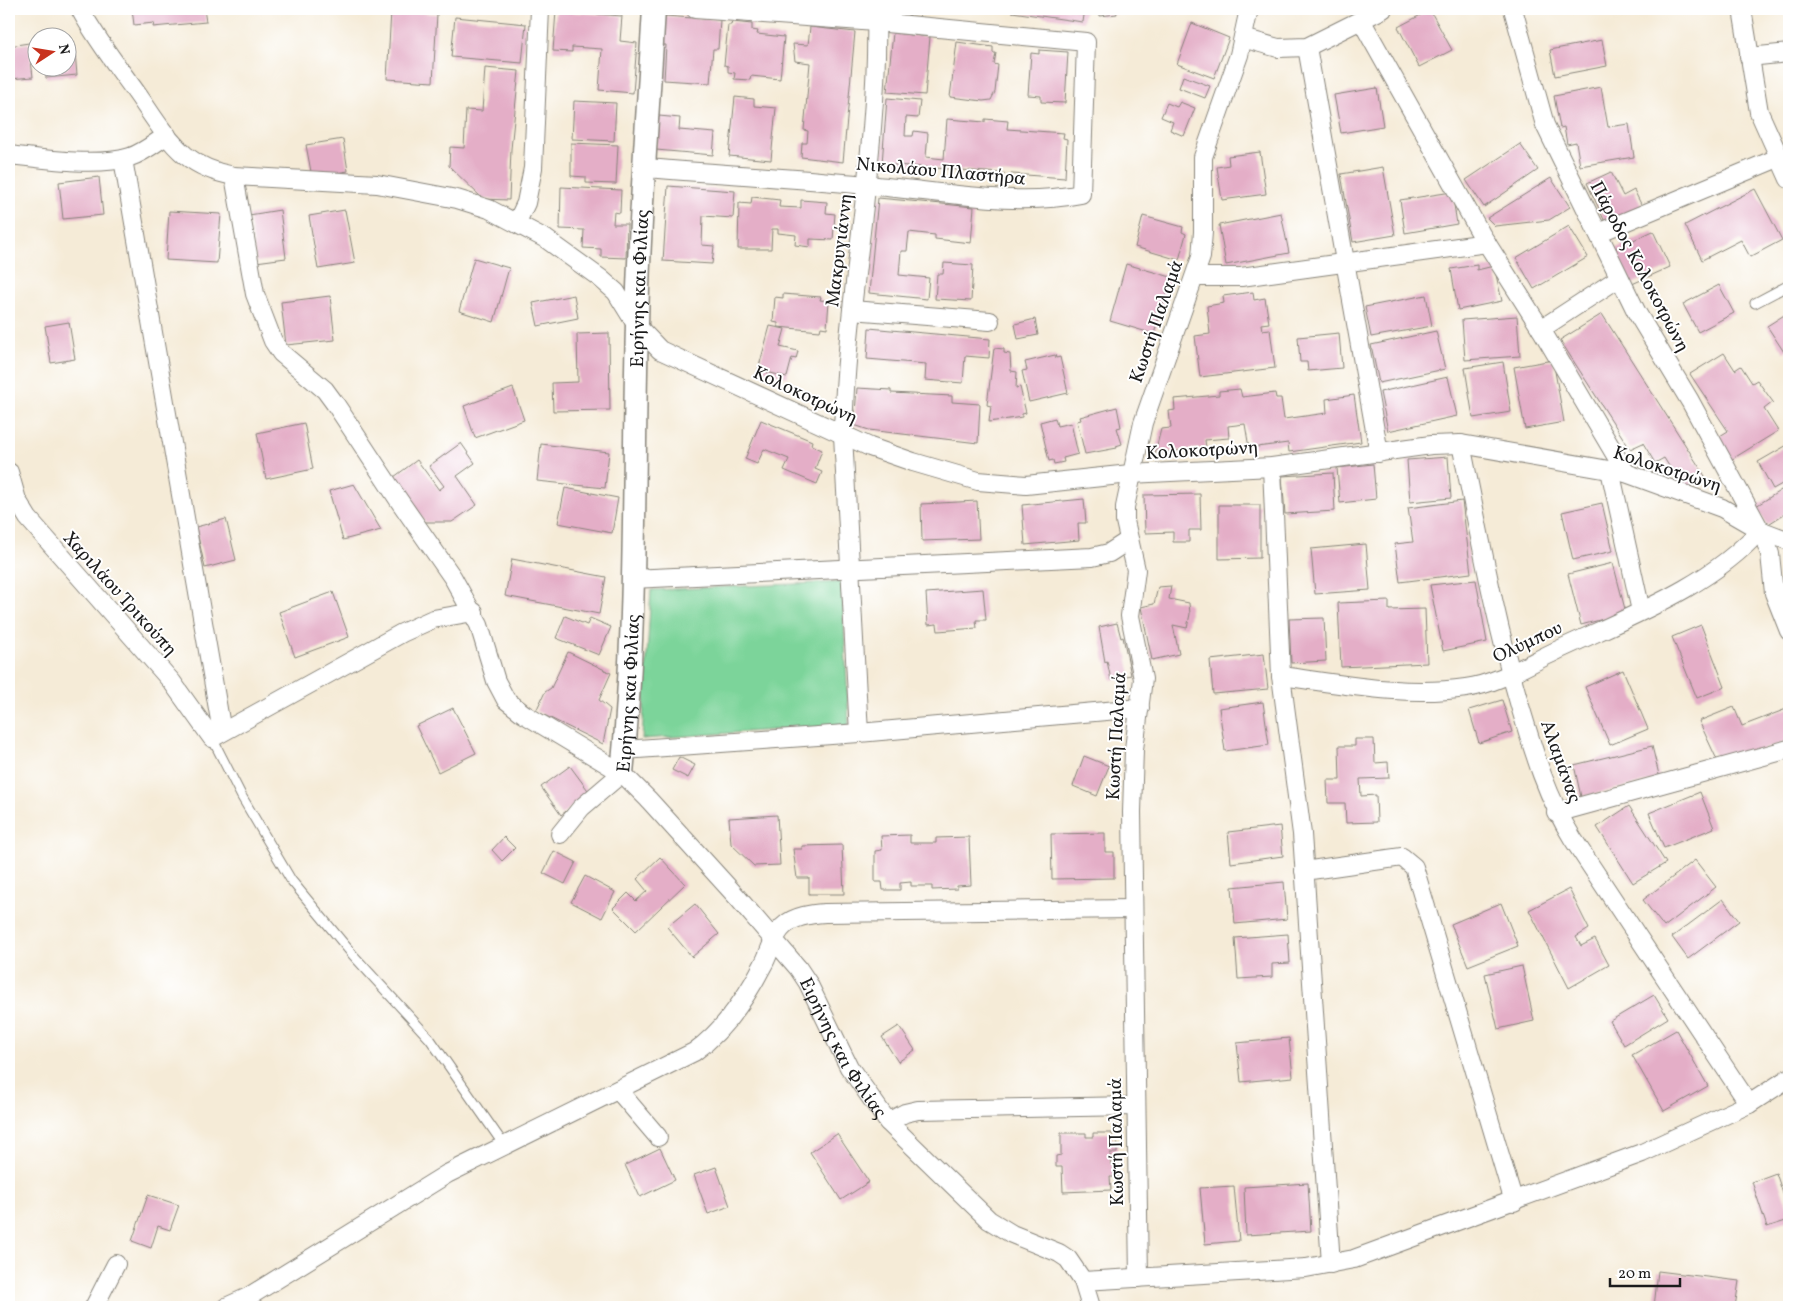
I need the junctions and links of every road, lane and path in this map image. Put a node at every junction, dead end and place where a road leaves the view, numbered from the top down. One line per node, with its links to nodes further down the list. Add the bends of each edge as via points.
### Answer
1 (80, 9): 15 (street, Κολοκοτρώνη)
2 (540, 9): 23 (street, via 533,168 526,203)
3 (654, 9): 19 (street, Ειρήνης και Φιλίας)
4 (694, 9): 9 (street)
5 (1249, 9): 11 (street, Κωστή Παλαμά)
6 (1383, 9): 10 (street)
7 (1513, 9): 24 (street, Πάροδος Κολοκοτρώνη, via 1541,116)
8 (1742, 9): 14 (street)
9 (876, 15): 22 (street, Μακρυγιάννη, via 877,62); 22 (street, Νικολάου Πλαστήρα, via 1086,42 1081,194 1020,200)
10 (1361, 20): 12 (street); 25 (street)
11 (1243, 38): 12 (street, via 1278,48); 27 (street, Κωστή Παλαμά, via 1203,157 1203,238)
12 (1308, 47): 26 (street)
13 (1789, 53): 14 (street)
14 (1749, 57): 17 (street, via 1759,112)
15 (167, 135): 18 (street); 20 (street, Κολοκοτρώνη, via 196,163)
16 (9, 155): 18 (street, via 76,160)
17 (1778, 158): 21 (street); 24 (street)
18 (123, 159): 54 (street)
19 (645, 168): 22 (street, Νικολάου Πλαστήρα); 33 (street, Ειρήνης και Φιλίας)
20 (234, 176): 23 (street, Κολοκοτρώνη, via 354,182 402,188 457,199); 48 (street, via 255,294 273,341 282,353 325,390)
21 (1789, 179)
22 (867, 185): 31 (street, Μακρυγιάννη)
23 (517, 222): 33 (street, Κολοκοτρώνη, via 564,251 609,286)
24 (1598, 233): 28 (street, Πάροδος Κολοκοτρώνη)
25 (1487, 243): 26 (street); 34 (street)
26 (1346, 263): 27 (street, via 1241,277); 37 (street)
27 (1195, 277): 41 (street, Κωστή Παλαμά, via 1153,391)
28 (1619, 278): 34 (street); 42 (street, Πάροδος Κολοκοτρώνη)
29 (1789, 284): 30 (lane)
30 (1755, 303)
31 (852, 310): 32 (street); 35 (street, Μακρυγιάννη)
32 (990, 321)
33 (637, 326): 35 (street, Κολοκοτρώνη, via 660,350); 46 (street, Ειρήνης και Φιλίας)
34 (1541, 328): 39 (street)
35 (843, 435): 41 (street, Κολοκοτρώνη, via 913,462 995,484 1026,485); 45 (street, Μακρυγιάννη)
36 (1461, 444): 37 (street, Κολοκοτρώνη); 39 (street, Κολοκοτρώνη); 50 (street, Αλαμάνας)
37 (1379, 453): 38 (street, Κολοκοτρώνη)
38 (1272, 467): 41 (street, Κολοκοτρώνη); 51 (street)
39 (1618, 471): 42 (street, Κολοκοτρώνη, via 1722,508); 47 (street)
40 (9, 472): 54 (street, Χαριλάου Τρικούπη, via 17,500 28,518)
41 (1130, 474): 43 (street, Κωστή Παλαμά, via 1124,513)
42 (1760, 530): 44 (street, Κολοκοτρώνη); 47 (street, Ολύμπου, via 1722,566); 49 (street, Πάροδος Κολοκοτρώνη, via 1770,554 1774,593)
43 (1129, 540): 45 (street, via 1109,553 1092,557); 52 (street, Κωστή Παλαμά, via 1136,570 1130,616 1143,679)
44 (1789, 541)
45 (851, 569): 46 (street); 53 (street, Μακρυγιάννη)
46 (632, 579): 56 (street, Ειρήνης και Φιλίας)
47 (1640, 611): 50 (street, Ολύμπου)
48 (474, 612): 54 (street, via 433,619 402,633); 57 (street, via 499,689 506,700)
49 (1789, 631)
50 (1510, 672): 51 (street, Ολύμπου, via 1469,688 1435,690 1363,686); 58 (street, Αλαμάνας, via 1536,762)
51 (1281, 676): 60 (street, via 1300,814)
52 (1140, 708): 53 (street); 61 (street, Κωστή Παλαμά, via 1133,768)
53 (859, 734): 56 (street)
54 (217, 735): 69 (lane, via 242,797 291,880 353,955 430,1038)
55 (1789, 749): 58 (street)
56 (624, 750): 57 (street, Ειρήνης και Φιλίας)
57 (622, 773): 59 (street, via 581,808); 62 (street, Ειρήνης και Φιλίας)
58 (1556, 813): 65 (street, Αλαμάνας)
59 (560, 834)
60 (1304, 871): 70 (street, via 1402,857 1414,867); 72 (street)
61 (1133, 909): 62 (street, via 825,913 790,922 783,926); 66 (street, Κωστή Παλαμά)
62 (775, 939): 64 (street, via 747,993 716,1034 690,1054); 67 (street, Ειρήνης και Φιλίας, via 808,983 849,1067)
63 (1789, 1078): 65 (street)
64 (618, 1090): 68 (street); 69 (street)
65 (1749, 1104): 70 (street, via 1642,1153)
66 (1136, 1106): 67 (street, via 918,1110); 73 (street, Κωστή Παλαμά)
67 (888, 1122): 74 (street, Ειρήνης και Φιλίας, via 989,1220 1012,1234 1059,1253 1072,1264)
68 (658, 1137)
69 (504, 1145): 76 (street, via 416,1191 248,1297)
70 (1514, 1202): 72 (street, via 1391,1247)
71 (116, 1264): 75 (street)
72 (1331, 1264): 73 (street)
73 (1139, 1278): 74 (street)
74 (1083, 1281): 77 (street, Ειρήνης και Φιλίας)
75 (94, 1307)
76 (226, 1307)
77 (1091, 1307)

